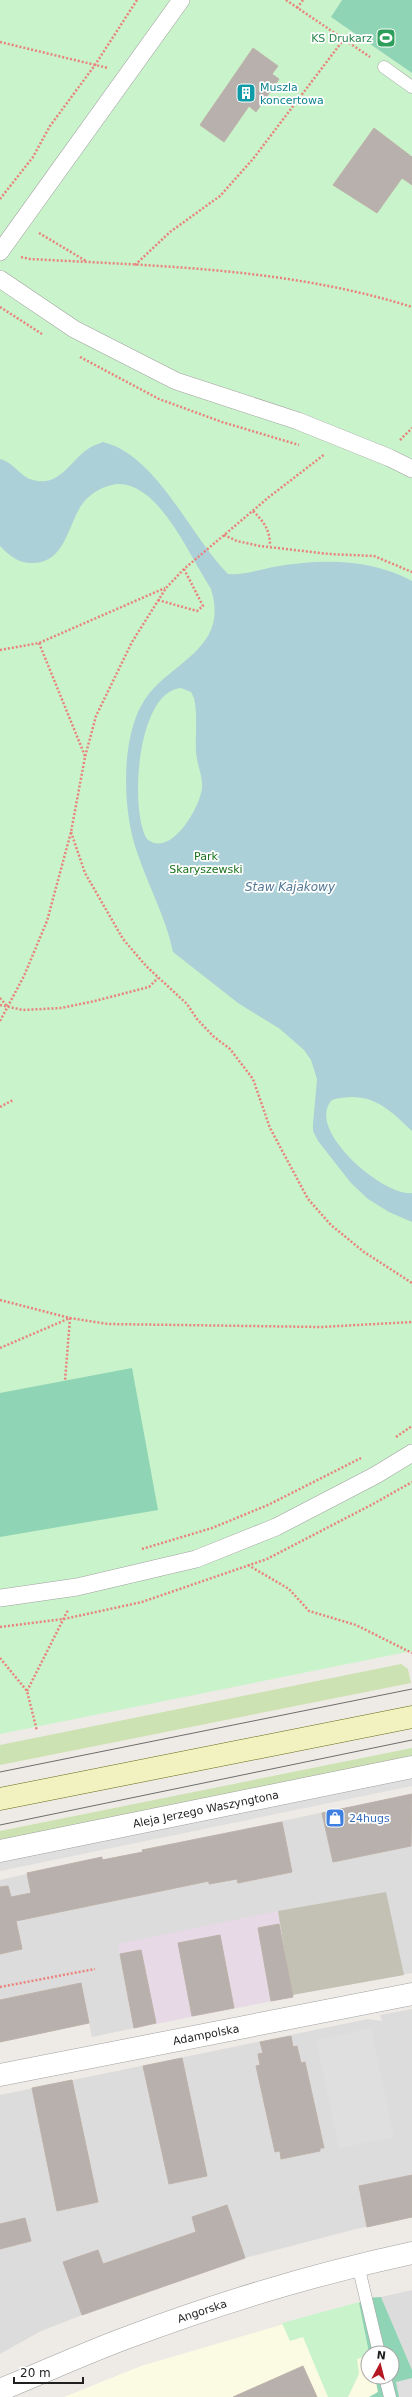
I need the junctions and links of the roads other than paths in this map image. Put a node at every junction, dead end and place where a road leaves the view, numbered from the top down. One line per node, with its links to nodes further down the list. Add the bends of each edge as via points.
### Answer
1 (181, 0): 4 (street)
2 (384, 67): 3 (lane)
3 (412, 87)
4 (0, 252)
5 (0, 279): 6 (street, via 74,329 176,381 298,421)
6 (412, 469)
7 (412, 1453): 8 (street, via 376,1475 276,1527 196,1559 77,1587)
8 (0, 1598)
9 (412, 1716): 11 (main road)
10 (412, 1767): 12 (street, Aleja Jerzego Waszyngtona)
11 (0, 1799)
12 (0, 1851)
13 (412, 1994): 14 (street, Adampolska)
14 (0, 2075)
15 (412, 2253): 16 (street, Angorska)
16 (358, 2265): 17 (lane); 19 (street, Angorska, via 242,2297 183,2317)
17 (378, 2345)
18 (387, 2385): 20 (lane)
19 (0, 2390)
20 (390, 2397)

